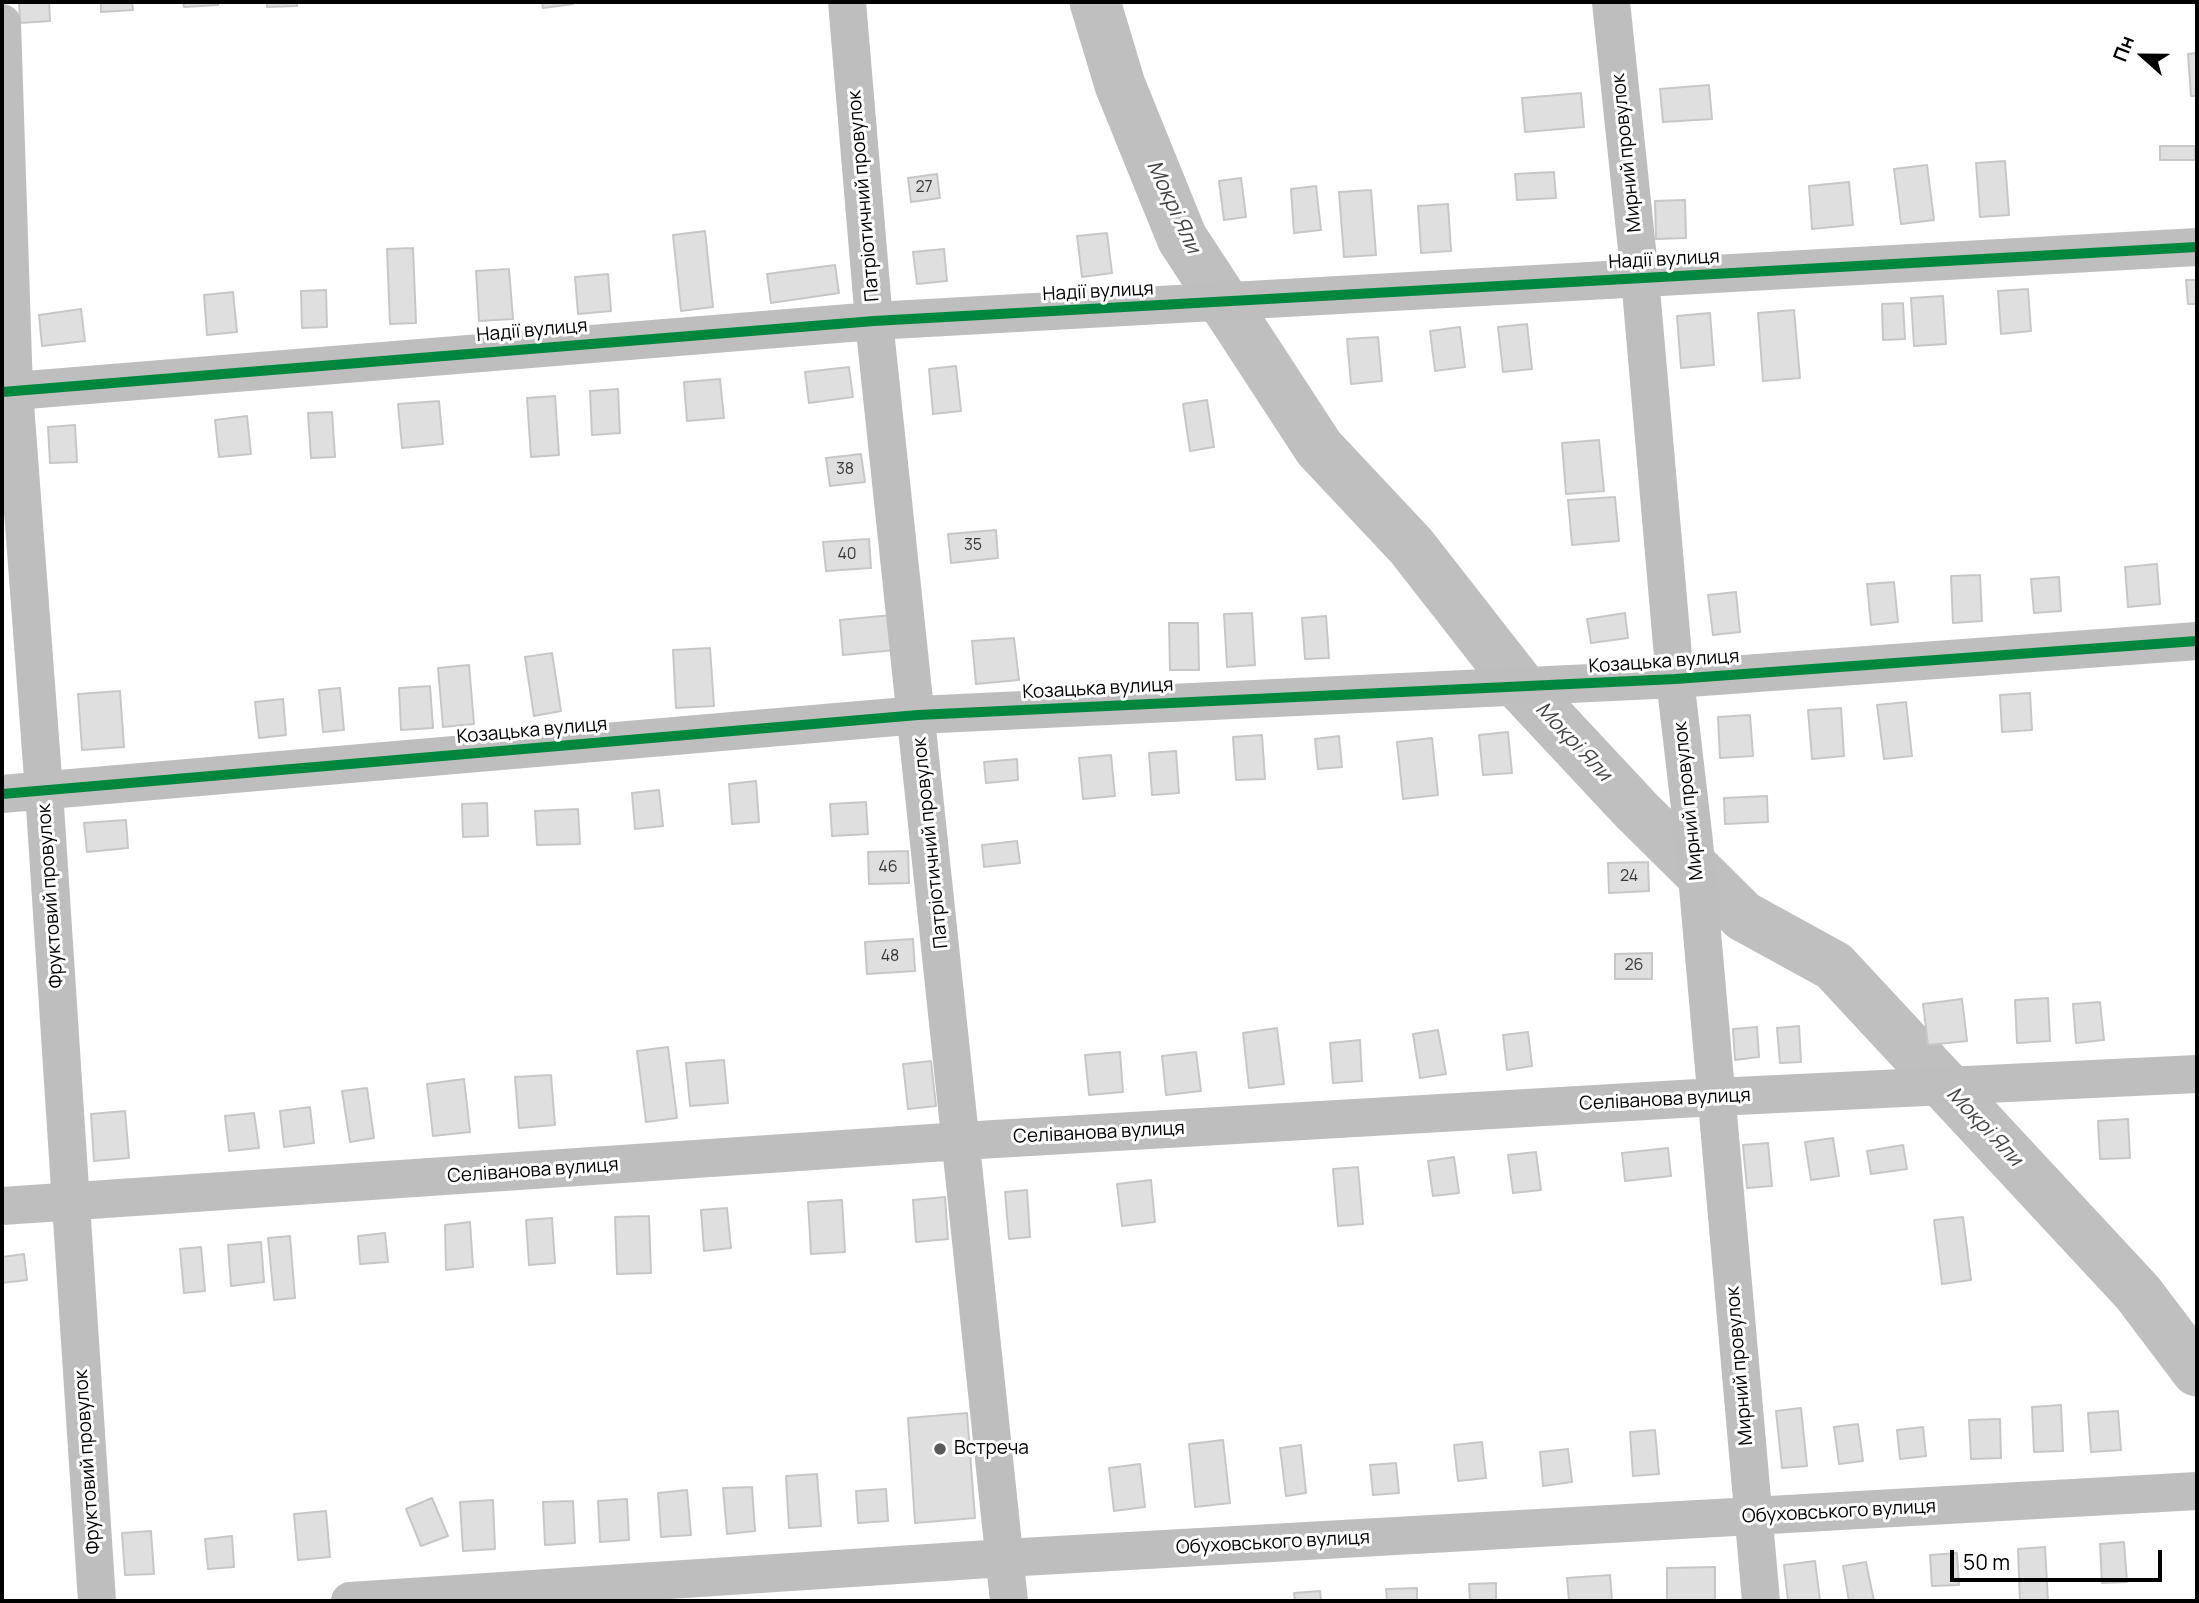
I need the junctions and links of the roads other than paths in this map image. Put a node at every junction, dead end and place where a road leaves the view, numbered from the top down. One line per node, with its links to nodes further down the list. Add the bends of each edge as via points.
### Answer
1 (847, 2): 6 (street, Патріотичний провулок)
2 (1611, 2): 5 (street, Мирний провулок)
3 (2, 23): 7 (street, Фруктовий провулок)
4 (2197, 247): 5 (street, Надії вулиця)
5 (1640, 278): 6 (street, Надії вулиця); 9 (street, Мирний провулок)
6 (874, 321): 7 (street, Надії вулиця); 10 (street, Патріотичний провулок)
7 (8, 391): 11 (street, Фруктовий провулок)
8 (2197, 641): 9 (street, Козацька вулиця)
9 (1675, 679): 10 (street, Козацька вулиця); 14 (street, Мирний провулок)
10 (918, 715): 11 (street, Козацька вулиця); 15 (street, Патріотичний провулок)
11 (44, 791): 12 (street, Козацька вулиця); 16 (street, Фруктовий провулок)
12 (2, 794)
13 (2197, 1074): 14 (street, Селіванова вулиця)
14 (1716, 1097): 15 (street, Селіванова вулиця); 19 (street, Мирний провулок)
15 (961, 1141): 16 (street, Селіванова вулиця); 20 (street, Патріотичний провулок)
16 (71, 1202): 17 (street, Селіванова вулиця); 21 (street, Фруктовий провулок)
17 (2, 1206)
18 (2197, 1490): 19 (street, Обуховського вулиця)
19 (1754, 1517): 20 (street, Обуховського вулиця); 24 (street, Мирний провулок)
20 (1004, 1558): 22 (street, Обуховського вулиця); 23 (street, Патріотичний провулок)
21 (97, 1601)
22 (350, 1601)
23 (1009, 1601)
24 (1761, 1601)

